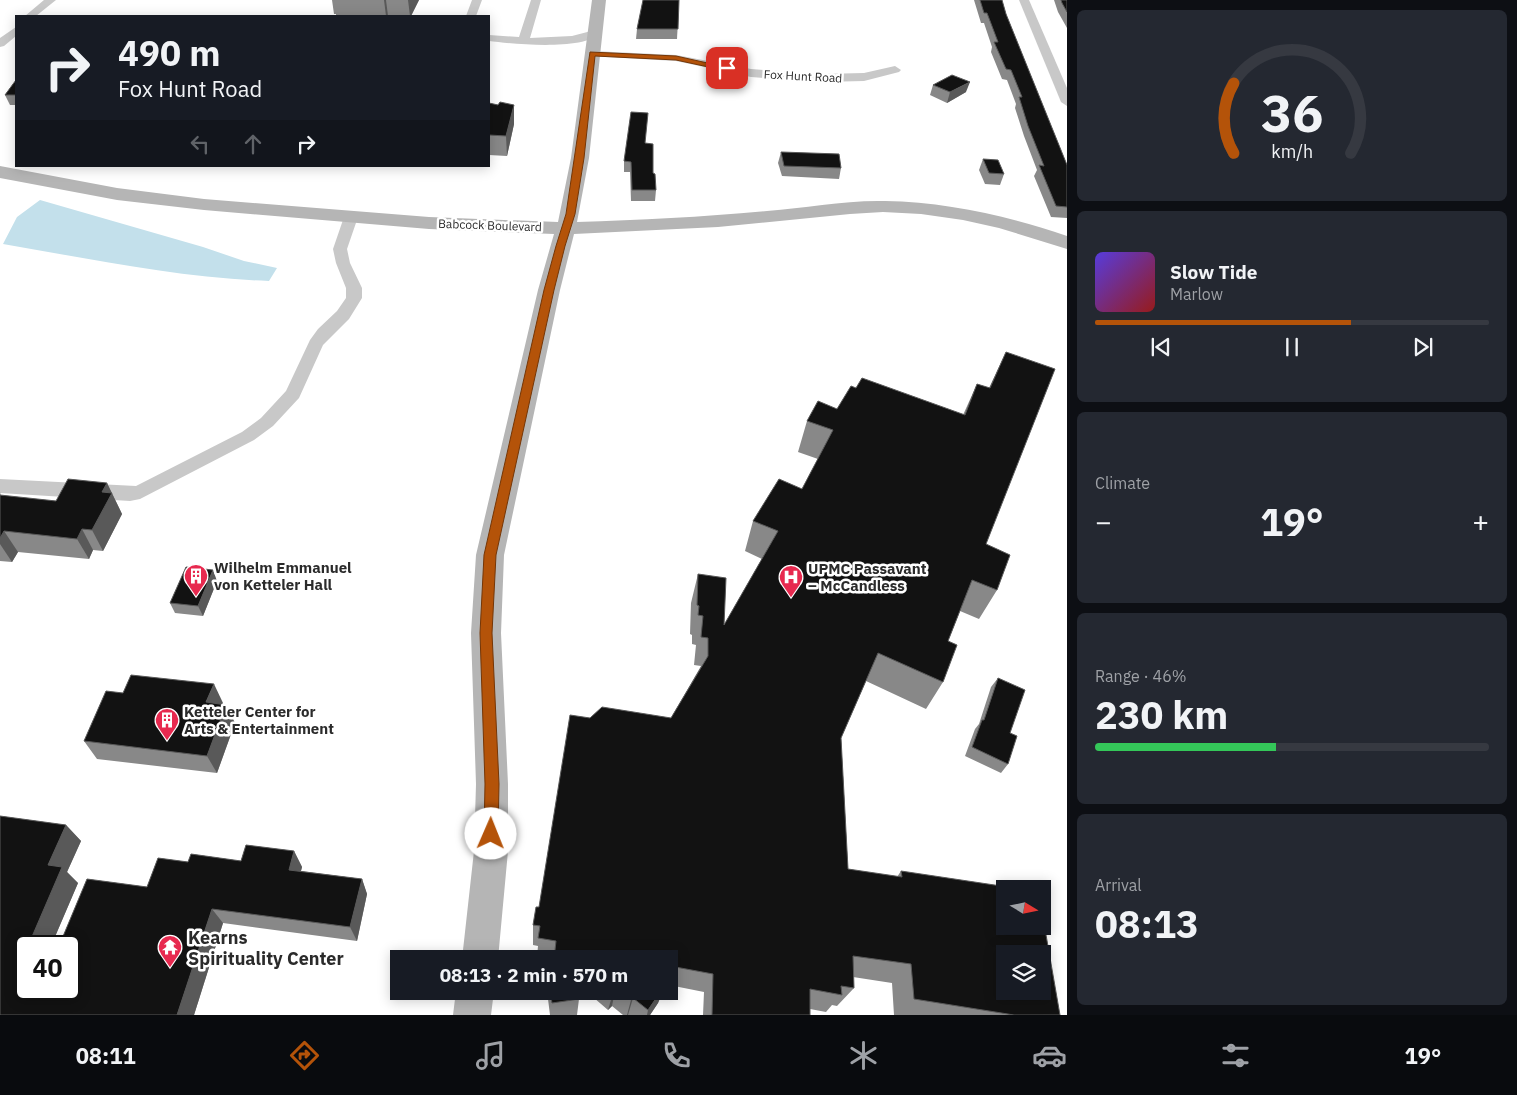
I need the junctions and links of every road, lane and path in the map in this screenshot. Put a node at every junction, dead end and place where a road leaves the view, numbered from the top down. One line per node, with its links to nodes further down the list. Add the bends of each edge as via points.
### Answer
1 (51, 0): 6 (street)
2 (478, 0): 7 (street)
3 (536, 0): 10 (street)
4 (599, 0): 13 (main road)
5 (1024, 0): 15 (street)
6 (31, 15)
7 (471, 15)
8 (15, 31): 12 (street)
9 (490, 38): 10 (street)
10 (524, 40): 11 (street)
11 (566, 41): 13 (street); 13 (street, via 584,38)
12 (0, 44)
13 (593, 45): 14 (street, Fox Hunt Road, via 751,73 850,78); 18 (main road, via 580,158)
14 (895, 70)
15 (1067, 102)
16 (0, 172): 17 (main road, Babcock Boulevard, via 166,201)
17 (350, 217): 18 (main road, Babcock Boulevard); 20 (street, via 340,249 354,288 354,298 344,315 316,344 293,394 267,422 248,436 150,489 130,494)
18 (566, 228): 19 (main road, Babcock Boulevard, via 707,222 897,206 972,215); 21 (main road, via 549,290 490,555 486,633 492,784 491,850)
19 (1067, 243)
20 (0, 486)
21 (481, 950)
22 (474, 1000): 23 (main road)
23 (472, 1015)

